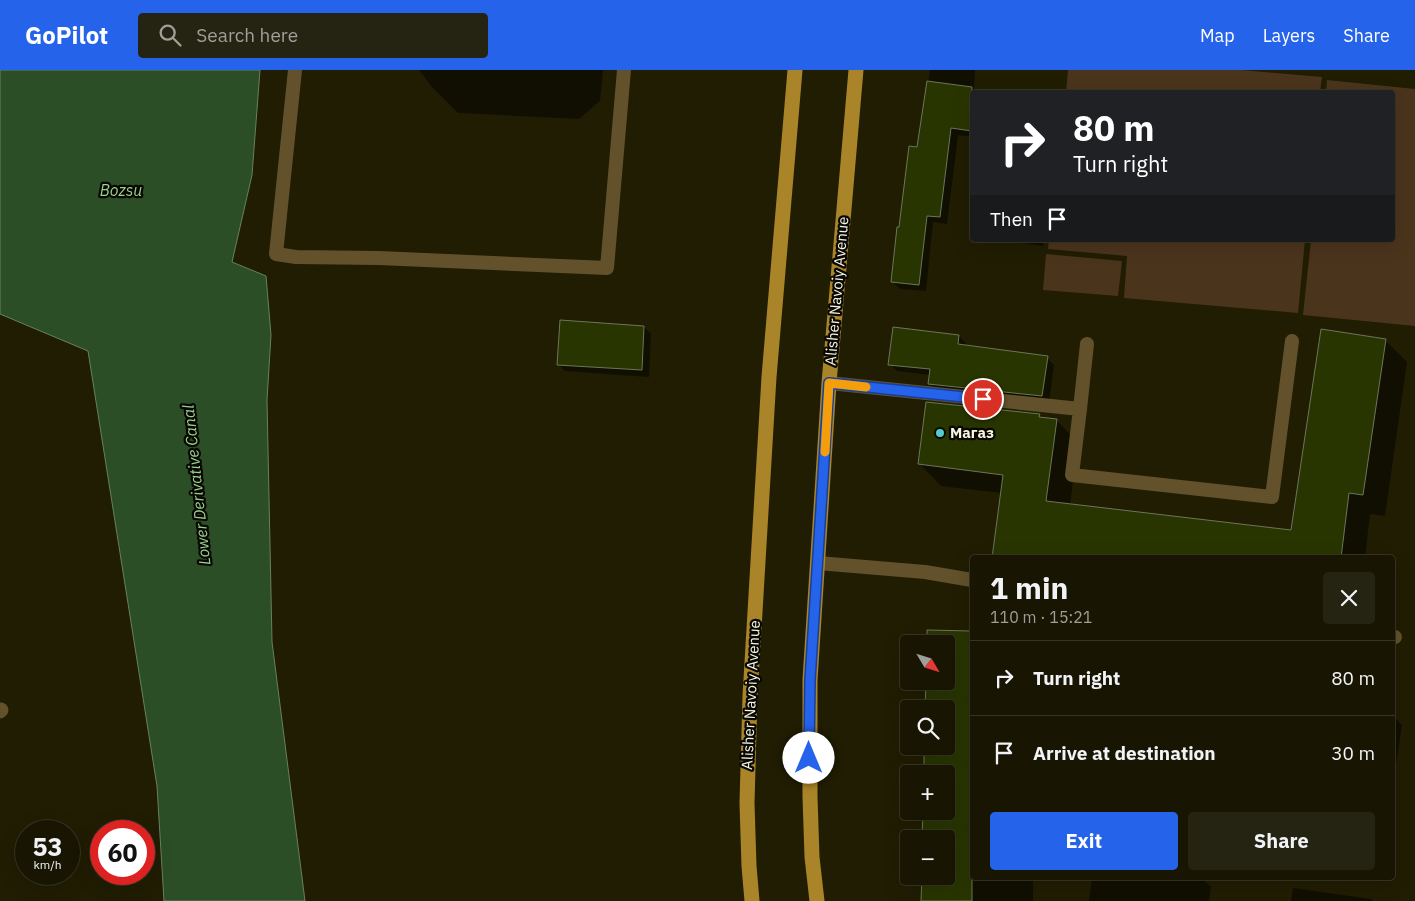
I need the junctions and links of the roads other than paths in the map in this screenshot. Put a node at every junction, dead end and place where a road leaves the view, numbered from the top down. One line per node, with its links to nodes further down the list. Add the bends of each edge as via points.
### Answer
1 (295, 70): 2 (lane, via 276,254 607,268)
2 (624, 70)
3 (795, 70): 11 (main road, Alisher Navoiy Avenue, via 769,377 750,696 747,803)
4 (856, 70): 7 (main road, Alisher Navoiy Avenue)
5 (1292, 341): 8 (lane, via 1272,497 1072,475)
6 (1087, 344): 8 (lane)
7 (829, 383): 8 (lane); 9 (main road, Alisher Navoiy Avenue)
8 (1080, 409)
9 (818, 562): 10 (lane, via 926,572); 12 (main road, Alisher Navoiy Avenue, via 809,738)
10 (970, 580)
11 (752, 901)
12 (816, 901)

